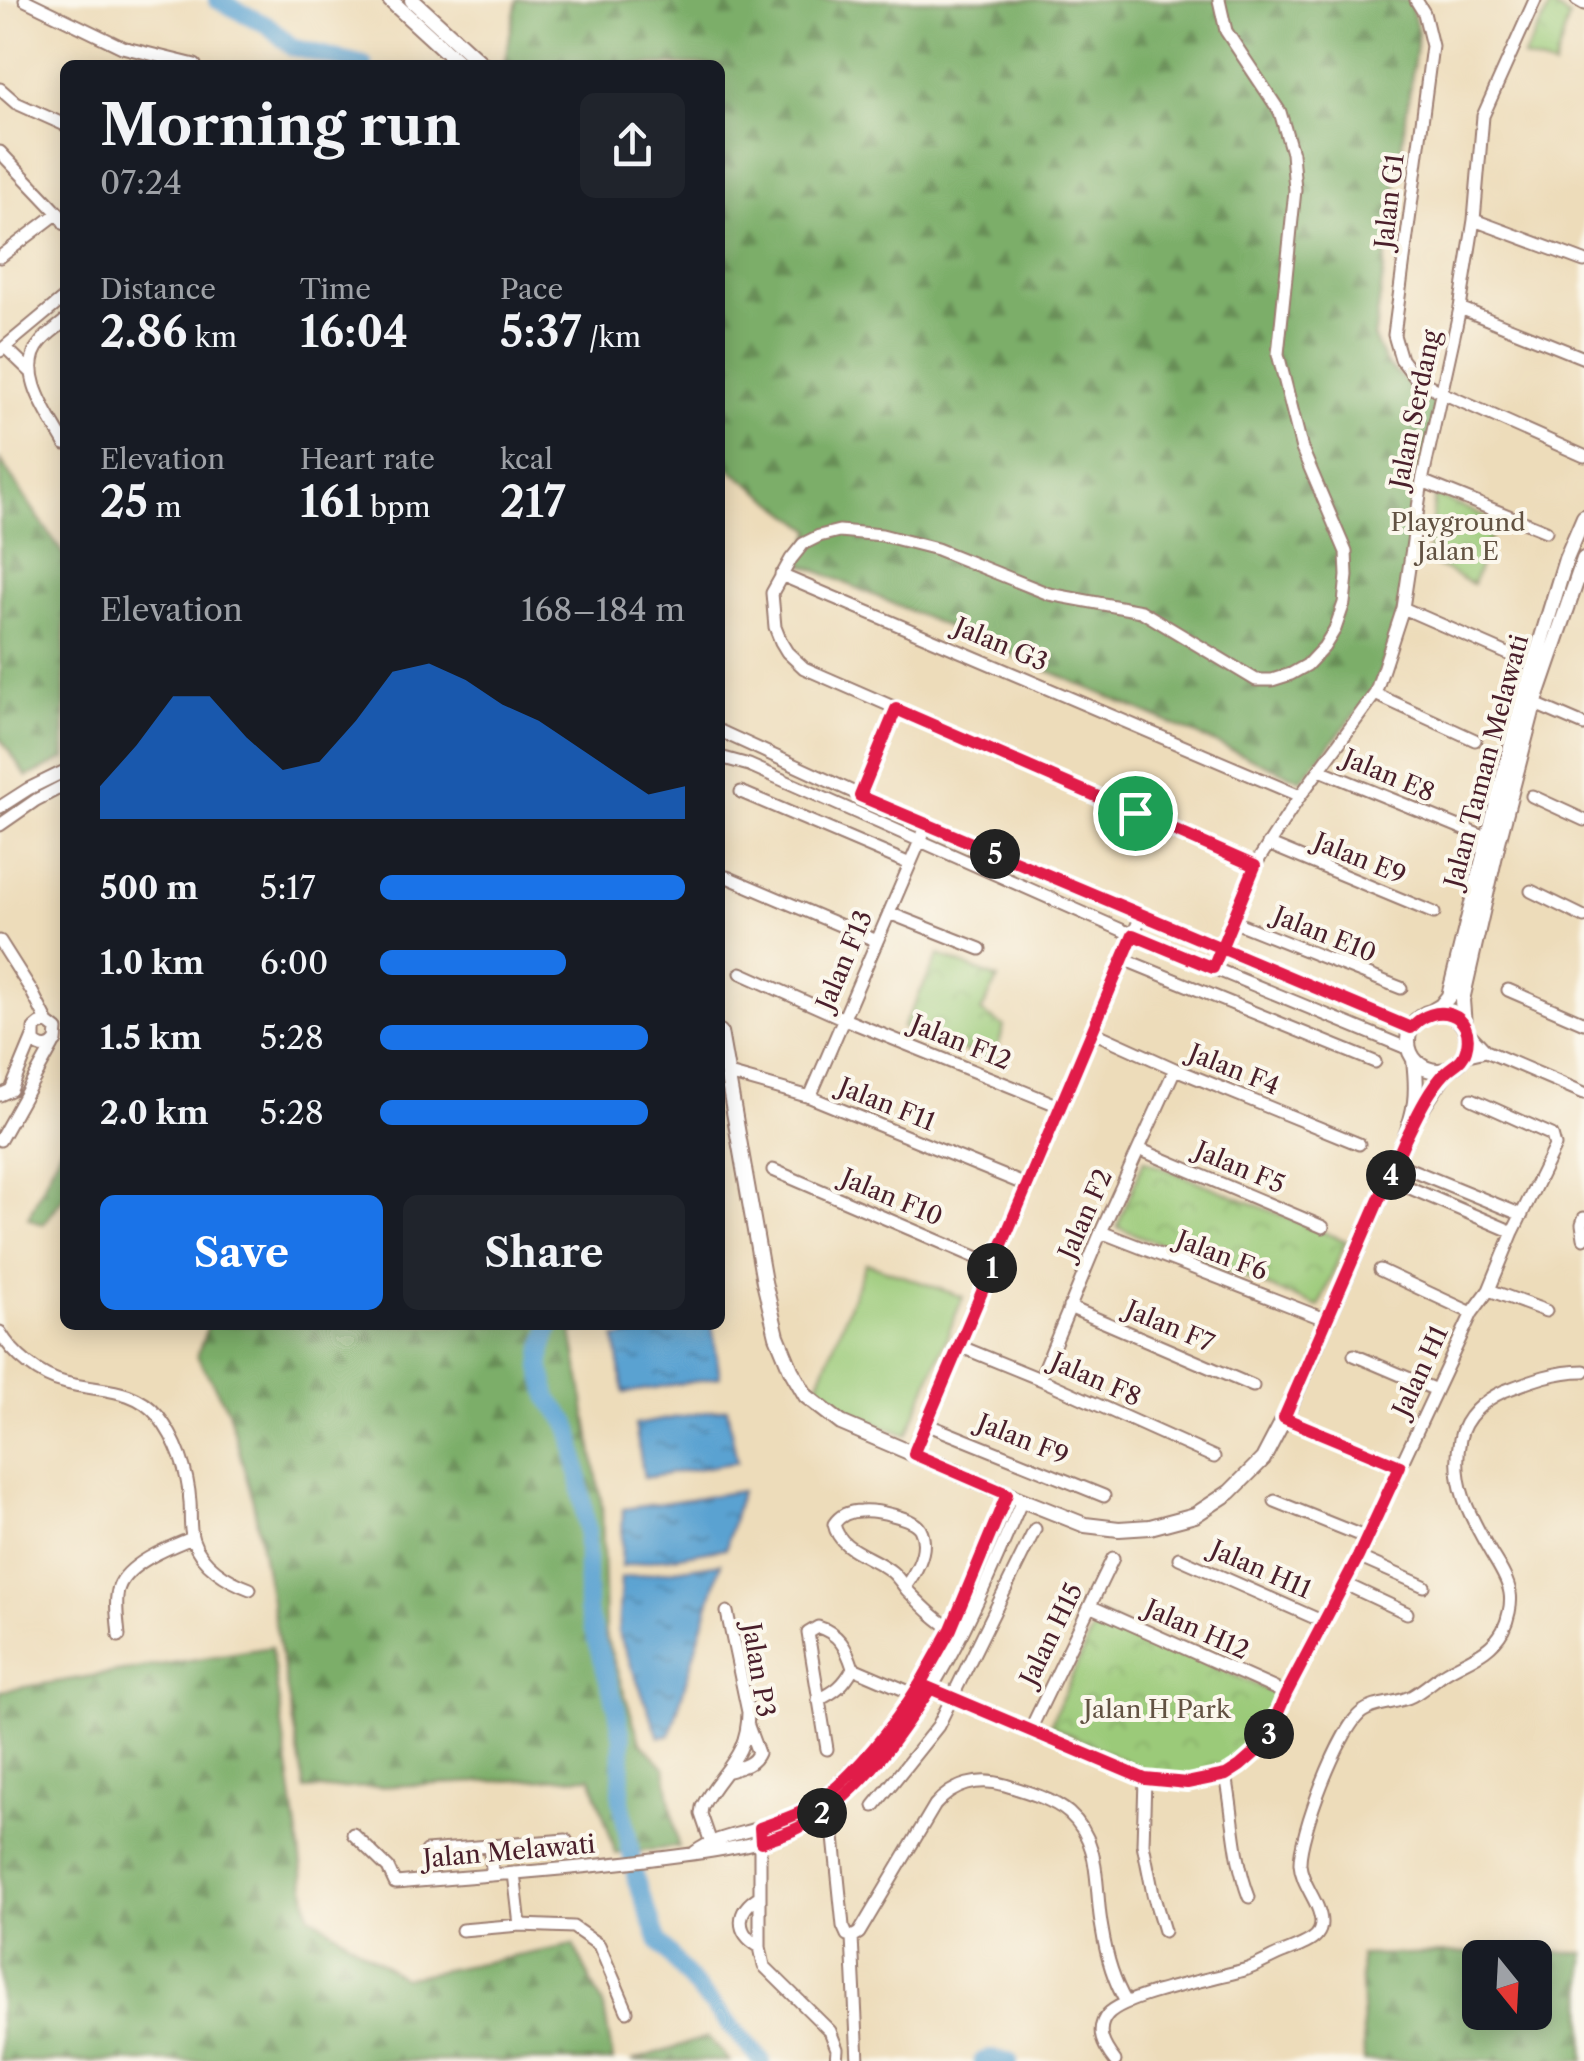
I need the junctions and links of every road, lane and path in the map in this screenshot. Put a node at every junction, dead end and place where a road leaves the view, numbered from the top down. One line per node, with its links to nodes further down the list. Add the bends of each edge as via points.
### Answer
1 (25, 0): 9 (street, via 122,47)
2 (390, 0): 10 (main road)
3 (412, 0): 11 (main road)
4 (1219, 0): 33 (street, via 1226,31 1280,112 1292,152 1278,354 1302,449 1346,552 1344,603 1324,647 1291,674 1256,680 1141,612 1049,594 882,535 838,530 819,536 803,544)
5 (1416, 0): 26 (street, Jalan G1, via 1432,46 1394,335 1414,376)
6 (1535, 0): 17 (street, Jalan Serdang, via 1484,116)
7 (1577, 0): 8 (street)
8 (1584, 4)
9 (175, 60)
10 (456, 60)
11 (478, 60)
12 (0, 88): 13 (street)
13 (60, 123)
14 (0, 152): 15 (street)
15 (60, 216)
16 (60, 219): 18 (street)
17 (1474, 220): 19 (street); 21 (street, Jalan Serdang)
18 (0, 257)
19 (1584, 261)
20 (60, 301): 23 (street)
21 (1460, 308): 24 (street); 26 (street, Jalan Serdang)
22 (60, 325): 25 (street, via 38,343)
23 (2, 349): 25 (street)
24 (1584, 358)
25 (32, 373): 27 (street)
26 (1440, 392): 28 (street, Jalan G1); 29 (street, Jalan Serdang)
27 (60, 435)
28 (1584, 456)
29 (1422, 481): 31 (street); 34 (street, Jalan Serdang)
30 (1584, 517): 37 (main road, Jalan Taman Melawati, via 1566,558)
31 (1546, 531)
32 (1584, 559): 37 (main road, Jalan Taman Melawati)
33 (781, 575): 38 (street, via 772,593 775,627 787,652 804,668); 48 (street, Jalan G3)
34 (1403, 608): 35 (street); 36 (street, Jalan Serdang)
35 (1508, 654)
36 (1375, 694): 41 (street); 43 (street, Jalan Serdang)
37 (1529, 702): 39 (street); 54 (main road, Jalan Taman Melawati)
38 (896, 709): 47 (street); 58 (street)
39 (1584, 725)
40 (725, 733): 47 (street)
41 (1475, 740)
42 (725, 758): 55 (street)
43 (1320, 770): 48 (street, Jalan Serdang); 54 (street, Jalan E8)
44 (60, 773): 50 (street)
45 (60, 788): 52 (street)
46 (741, 792): 57 (street)
47 (860, 796): 53 (street)
48 (1300, 796): 56 (street, Jalan Serdang)
49 (1532, 796): 51 (street)
50 (0, 807)
51 (1584, 820)
52 (0, 825)
53 (927, 826): 55 (street, Jalan F13); 63 (street)
54 (1492, 840): 76 (main road, Jalan Taman Melawati, via 1449,996); 81 (main road, Jalan Taman Melawati, via 1462,1000)
55 (920, 841): 57 (street, Jalan F13); 66 (street)
56 (1268, 844): 58 (street, Jalan Serdang); 62 (street, Jalan E9)
57 (910, 864): 61 (street, Jalan F13)
58 (1255, 866): 65 (street, Jalan Serdang)
59 (727, 878): 68 (street)
60 (1531, 891): 64 (street)
61 (890, 913): 68 (street, Jalan F13); 70 (street)
62 (1434, 913)
63 (1141, 916): 66 (street); 69 (street)
64 (1584, 917)
65 (1232, 921): 69 (street, Jalan Serdang); 74 (street, Jalan E10)
66 (1133, 935): 71 (street); 72 (street)
67 (0, 941): 78 (street)
68 (877, 941): 77 (street, Jalan F13)
69 (1220, 949): 72 (street, Jalan Serdang); 80 (street)
70 (980, 950)
71 (1123, 959): 82 (street); 89 (street)
72 (1213, 968): 86 (street)
73 (741, 972): 77 (street, Jalan F12)
74 (1400, 988)
75 (1508, 990): 79 (street)
76 (1431, 1012): 80 (main road); 81 (main road, via 1456,1016)
77 (844, 1019): 95 (street, Jalan F13); 98 (street, Jalan F12)
78 (48, 1023): 83 (street); 84 (street)
79 (1584, 1024)
80 (1411, 1028): 86 (main road)
81 (1466, 1029): 85 (street); 88 (main road)
82 (1093, 1032): 90 (street, Jalan F4); 98 (street)
83 (32, 1037): 84 (street, via 43,1048); 93 (street)
84 (58, 1043): 96 (street)
85 (1486, 1051): 88 (street); 94 (street)
86 (1412, 1054): 91 (main road, via 1428,1070); 102 (main road, via 1415,1111)
87 (725, 1055): 92 (main road)
88 (1464, 1056): 91 (main road)
89 (1375, 1062)
90 (1175, 1069): 103 (street, Jalan F4); 104 (street, Jalan F2)
91 (1448, 1070): 102 (main road)
92 (729, 1074): 95 (street, Jalan F11); 131 (main road, via 764,1282 791,1370 806,1396 841,1423)
93 (5, 1092): 96 (street)
94 (1584, 1093)
95 (810, 1097): 108 (street, Jalan F11)
96 (24, 1099): 99 (street)
97 (1472, 1099): 109 (street, Jalan H1, via 1552,1135 1555,1146)
98 (1062, 1107): 108 (street)
99 (18, 1112): 100 (street); 101 (street)
100 (0, 1116)
101 (0, 1138)
102 (1404, 1142): 105 (main road)
103 (1358, 1144)
104 (1139, 1149): 111 (street, Jalan F5); 112 (street, Jalan F2)
105 (1395, 1163): 107 (main road); 109 (street)
106 (773, 1170): 115 (street, Jalan F10)
107 (1389, 1179): 113 (street); 121 (main road)
108 (1026, 1185): 115 (street)
109 (1522, 1214): 113 (street, Jalan H1)
110 (1584, 1218): 114 (street)
111 (1323, 1227)
112 (1101, 1232): 118 (street, Jalan F2); 121 (street, Jalan F6)
113 (1513, 1232): 117 (street, Jalan H1)
114 (1584, 1238)
115 (994, 1264): 123 (street)
116 (1380, 1270): 120 (street)
117 (1489, 1290): 119 (street); 120 (street, Jalan H1)
118 (1070, 1307): 126 (street, Jalan F2); 127 (street, Jalan F7)
119 (1546, 1311)
120 (1472, 1313): 128 (street, Jalan H1)
121 (1327, 1320): 129 (main road)
122 (0, 1332): 139 (street, via 18,1356 52,1378 141,1401 156,1414 180,1454)
123 (959, 1346): 126 (street, Jalan F8); 130 (street)
124 (1354, 1355): 128 (street)
125 (1584, 1371): 181 (street, via 1546,1376 1489,1398 1462,1430 1457,1476 1510,1592 1504,1628 1480,1655 1413,1696 1365,1710 1344,1733 1301,1852 1304,1880 1321,1916 1315,1938 1249,1969)
126 (1040, 1379): 132 (street, Jalan F8)
127 (1253, 1386)
128 (1436, 1390): 133 (street, Jalan H1)
129 (1284, 1418): 133 (street); 136 (main road, via 1263,1458 1195,1515 1119,1530)
130 (926, 1424): 131 (street); 135 (street, Jalan F9)
131 (914, 1454): 134 (main road)
132 (1214, 1457)
133 (1400, 1466): 140 (street, Jalan H1)
134 (1007, 1494): 136 (main road); 152 (street, Jalan Melawati)
135 (1104, 1496)
136 (1022, 1500): 152 (street, Jalan Melawati)
137 (1274, 1502): 140 (street)
138 (1034, 1530): 157 (street)
139 (192, 1538): 147 (street, via 222,1575); 153 (street, via 126,1577 118,1588)
140 (1366, 1538): 141 (street, Jalan H1)
141 (1358, 1557): 144 (street, Jalan H1); 145 (street)
142 (1114, 1558): 148 (street, Jalan H15)
143 (1179, 1558): 151 (street, Jalan H11)
144 (1345, 1584): 150 (street); 151 (street, Jalan H1)
145 (1424, 1586)
146 (905, 1587): 146 (street, via 924,1550 917,1525 860,1510 838,1518 836,1534 844,1544); 152 (street)
147 (250, 1589)
148 (1090, 1606): 156 (street, Jalan H12); 159 (street, Jalan H15)
149 (727, 1612): 168 (street, Jalan P3, via 748,1726 702,1807)
150 (1406, 1613)
151 (1324, 1622): 156 (street, Jalan H1)
152 (957, 1632): 155 (street, Jalan Melawati)
153 (119, 1636)
154 (853, 1668): 155 (street); 158 (street, via 836,1692); 158 (street, via 847,1648 832,1633 812,1629)
155 (921, 1689): 157 (street); 164 (street, Jalan Melawati, via 897,1738); 166 (street, Jalan Melawati, via 822,1799)
156 (1286, 1694): 161 (street, Jalan H1, via 1264,1745)
157 (952, 1698): 159 (street); 163 (street, via 938,1726)
158 (818, 1700): 160 (street)
159 (1030, 1730): 162 (street)
160 (827, 1749)
161 (1226, 1775): 162 (street, via 1187,1783); 175 (street)
162 (1145, 1779): 178 (street, via 1143,1844)
163 (874, 1806)
164 (828, 1810): 166 (street, Jalan Melawati, via 798,1828); 179 (street, via 843,1926)
165 (353, 1834): 173 (street, Jalan Melawati, via 396,1883)
166 (760, 1835): 168 (street, Jalan Melawati); 171 (street, Jalan Melawati); 174 (street)
167 (566, 1840): 169 (street)
168 (710, 1840): 171 (street, Jalan Melawati)
169 (489, 1847): 170 (street); 173 (street)
170 (426, 1851)
171 (692, 1854): 172 (street, Jalan Melawati)
172 (514, 1873): 173 (street, Jalan Melawati); 176 (street)
173 (493, 1874)
174 (760, 1896): 180 (street); 180 (street, via 741,1918 748,1940)
175 (1249, 1897)
176 (520, 1925): 177 (street); 182 (street, via 573,1928 600,1945)
177 (462, 1930)
178 (1164, 1931)
179 (852, 1936): 181 (street, via 860,1933 943,1796 966,1784 1004,1785 1068,1812 1083,1830 1094,1853 1101,1928); 184 (street)
180 (760, 1947): 183 (street, via 764,1966 830,2031)
181 (1126, 2002): 185 (street, via 1108,2015 1100,2032)
182 (627, 2011)
183 (836, 2061)
184 (858, 2061)
185 (1115, 2061)

